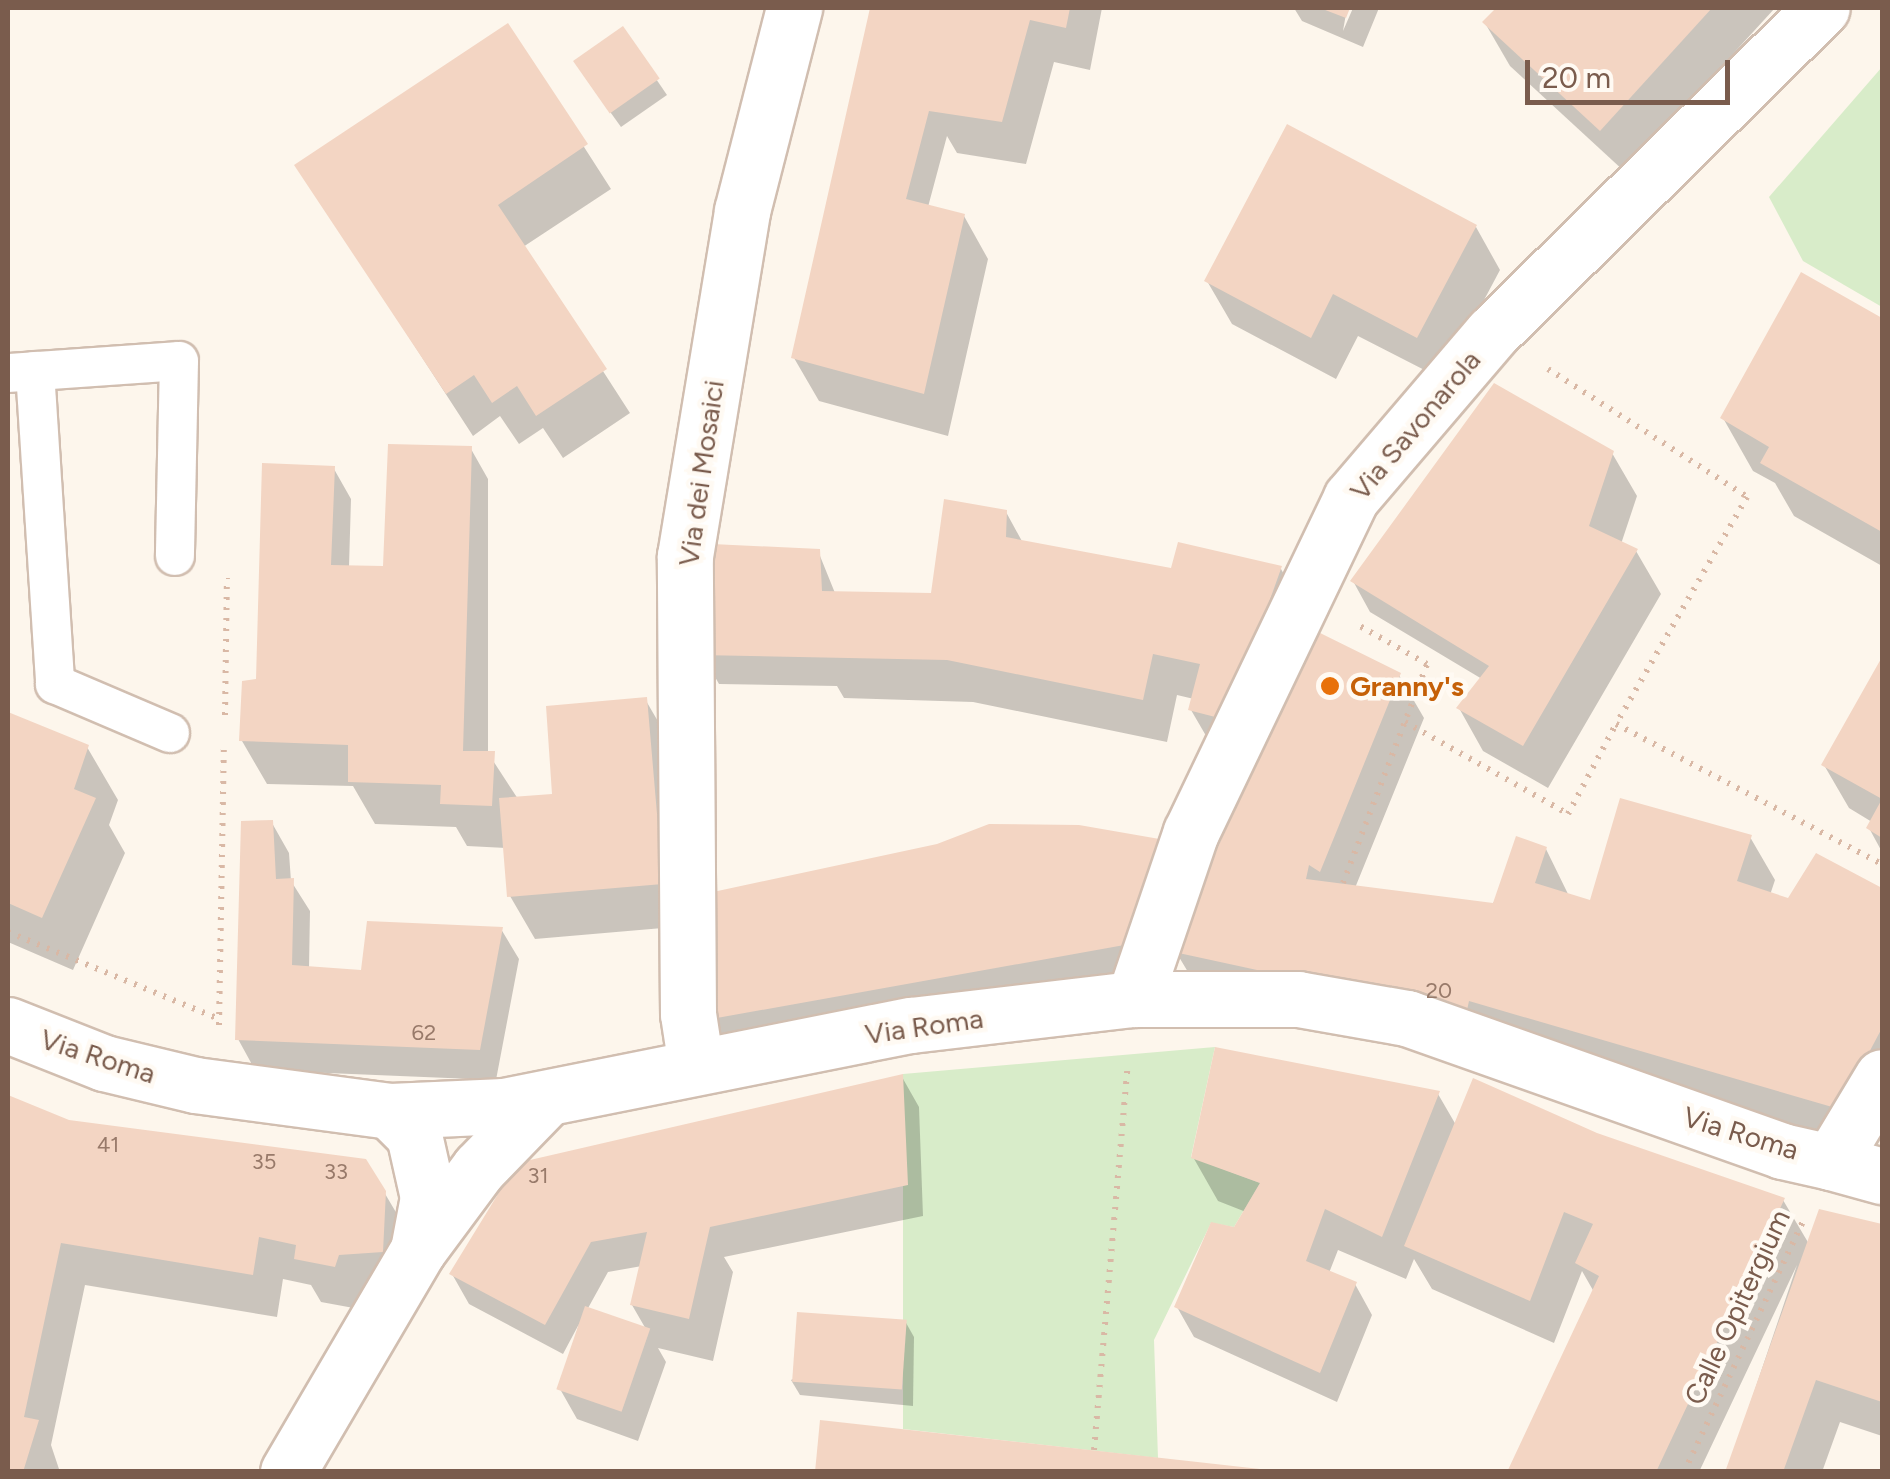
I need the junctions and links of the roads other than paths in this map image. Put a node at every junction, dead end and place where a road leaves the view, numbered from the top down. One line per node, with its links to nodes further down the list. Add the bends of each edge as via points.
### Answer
1 (794, 8): 8 (street, Via dei Mosaici, via 742,211 684,556 688,1014)
2 (1822, 8): 6 (street, Via Savonarola, via 1492,333 1351,498 1191,832)
3 (21, 372): 4 (lane, via 179,361); 5 (lane, via 55,684)
4 (175, 556)
5 (170, 733)
6 (1134, 999): 8 (street, Via Roma, via 911,1026); 12 (street, Via Roma, via 1298,999 1408,1018 1782,1151)
7 (8, 1025): 11 (street, Via Roma, via 104,1063 195,1086)
8 (696, 1066): 10 (street, Via Roma)
9 (1882, 1078): 12 (street)
10 (546, 1098): 11 (street, Via Roma); 13 (street, via 479,1168)
11 (390, 1110): 13 (street, via 414,1135 424,1162 428,1197)
12 (1857, 1168)
13 (418, 1250): 14 (street)
14 (288, 1472)

